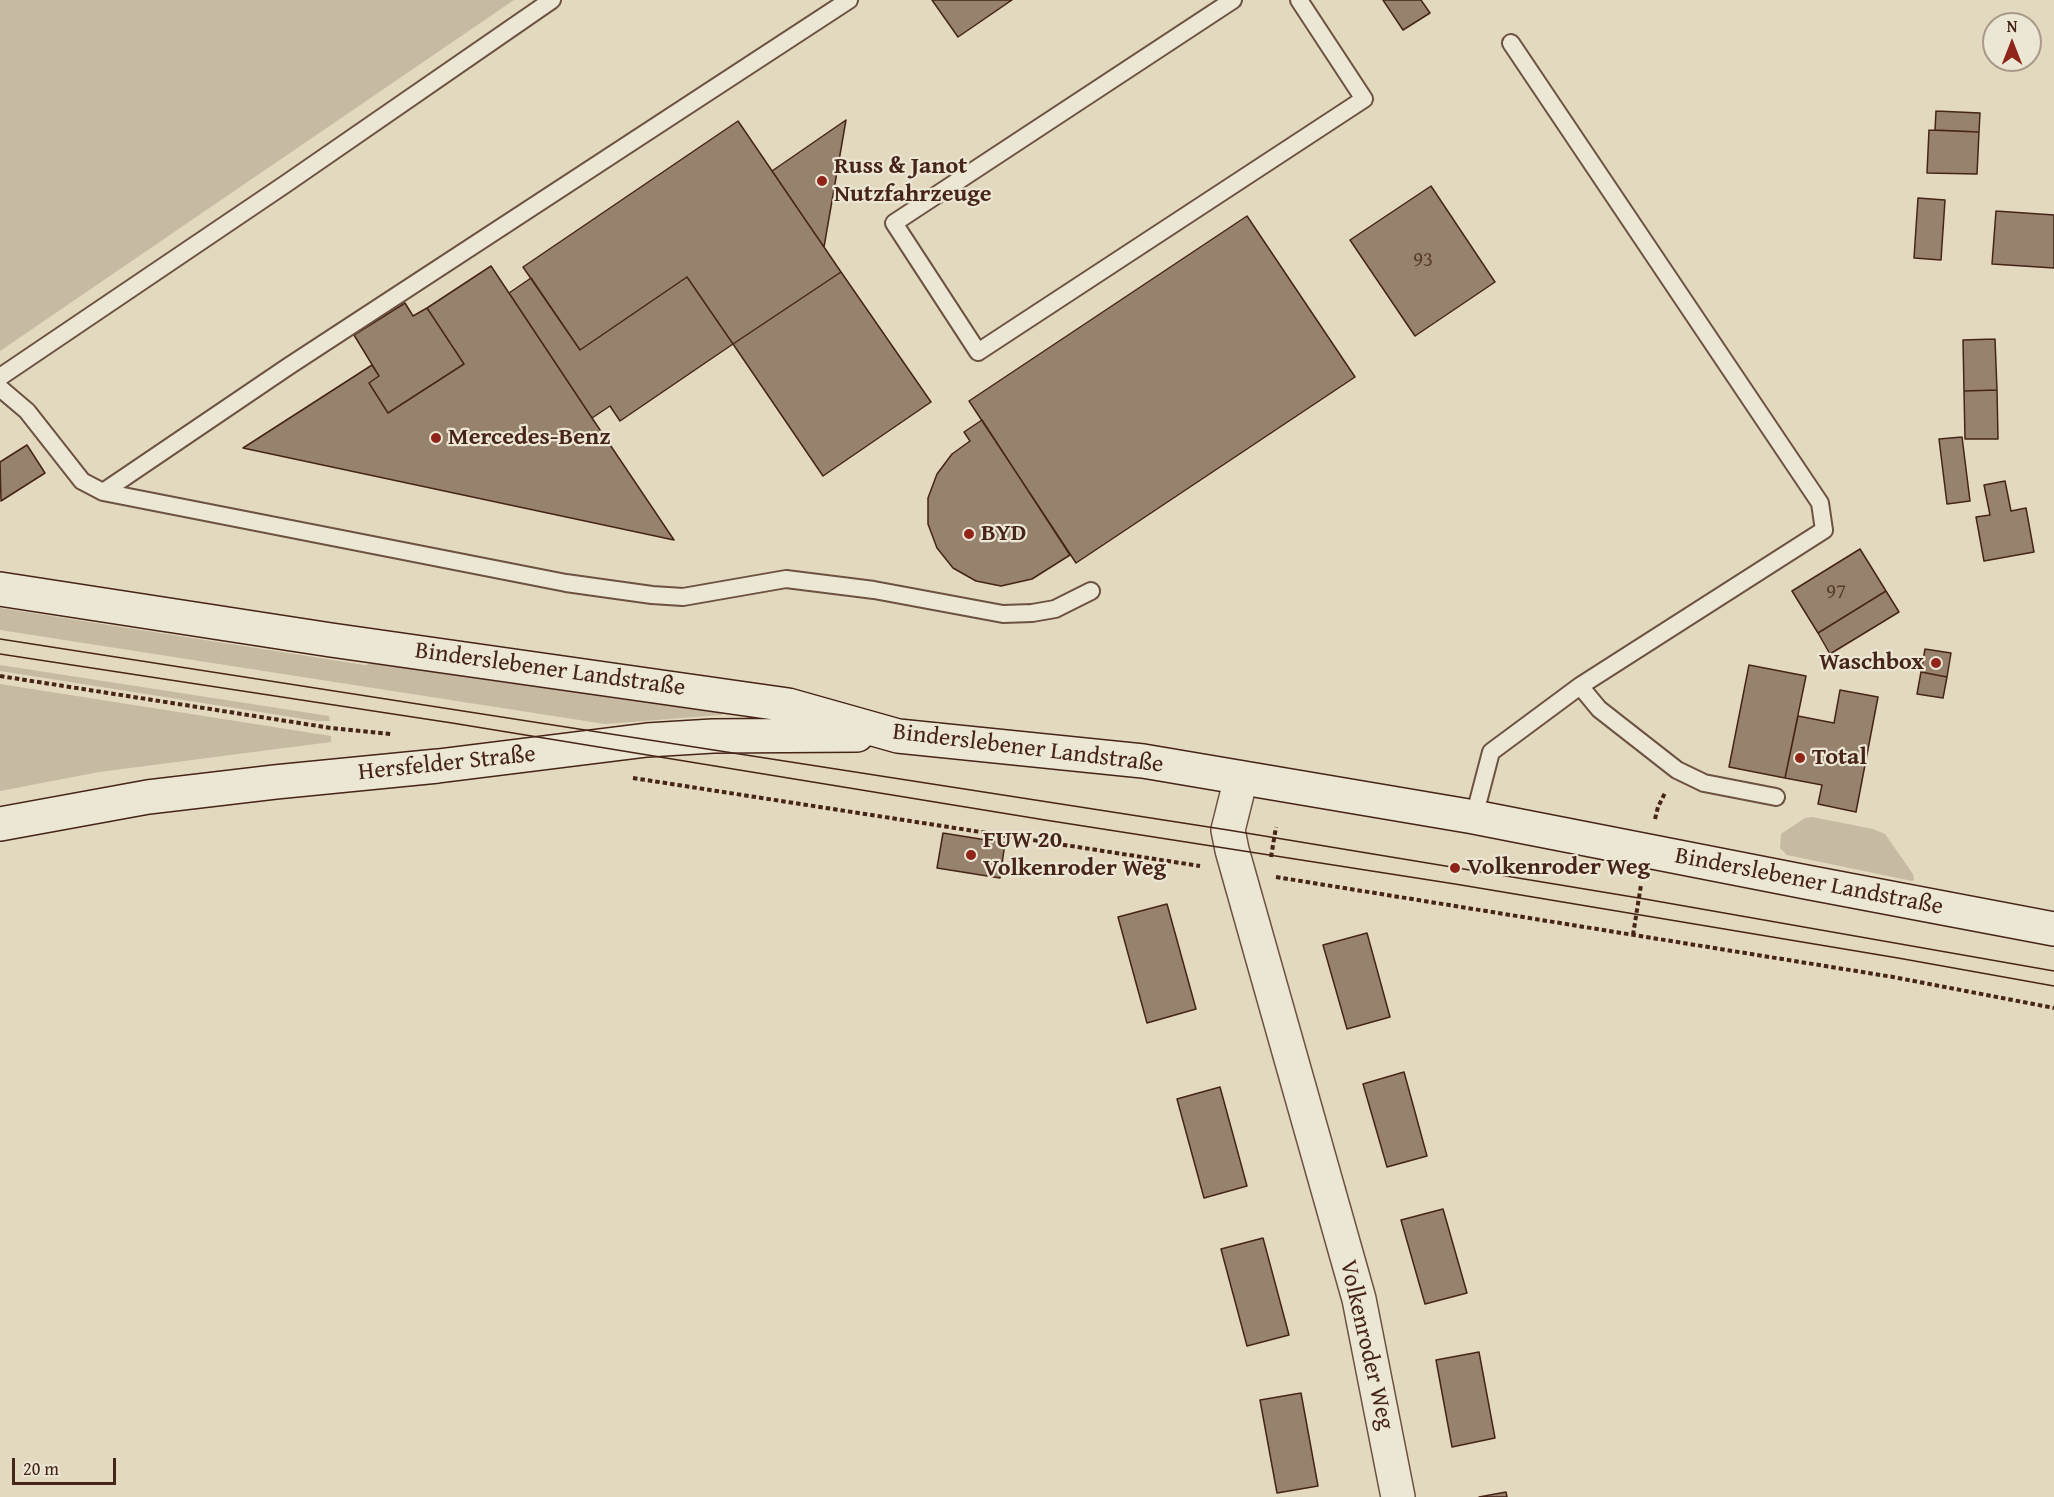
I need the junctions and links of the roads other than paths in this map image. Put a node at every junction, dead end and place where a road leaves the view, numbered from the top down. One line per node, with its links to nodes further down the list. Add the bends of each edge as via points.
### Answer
1 (552, 0): 6 (lane)
2 (849, 0): 8 (lane)
3 (1233, 0): 4 (lane, via 894,223 978,352 1364,99)
4 (1299, 0)
5 (1511, 43): 11 (lane, via 1820,503 1824,530)
6 (0, 377)
7 (0, 388): 8 (lane, via 27,411 82,481)
8 (103, 492): 10 (lane, via 566,583 652,596 683,597 786,579 874,590 1003,614 1055,609)
9 (0, 589): 12 (main road, Binderslebener Landstraße, via 788,705)
10 (1091, 591)
11 (1580, 686): 14 (lane, via 1599,709 1677,770 1704,783); 15 (lane, via 1491,752)
12 (898, 736): 13 (main road, Binderslebener Landstraße, via 1143,760); 16 (main road, Hersfelder Straße, via 647,740 148,797)
13 (1241, 778): 15 (main road, Binderslebener Landstraße); 18 (main road, Volkenroder Weg, via 1228,830 1230,840 1359,1299)
14 (1776, 797)
15 (1474, 816): 17 (main road, Binderslebener Landstraße)
16 (0, 824)
17 (2054, 929)
18 (1398, 1497)

